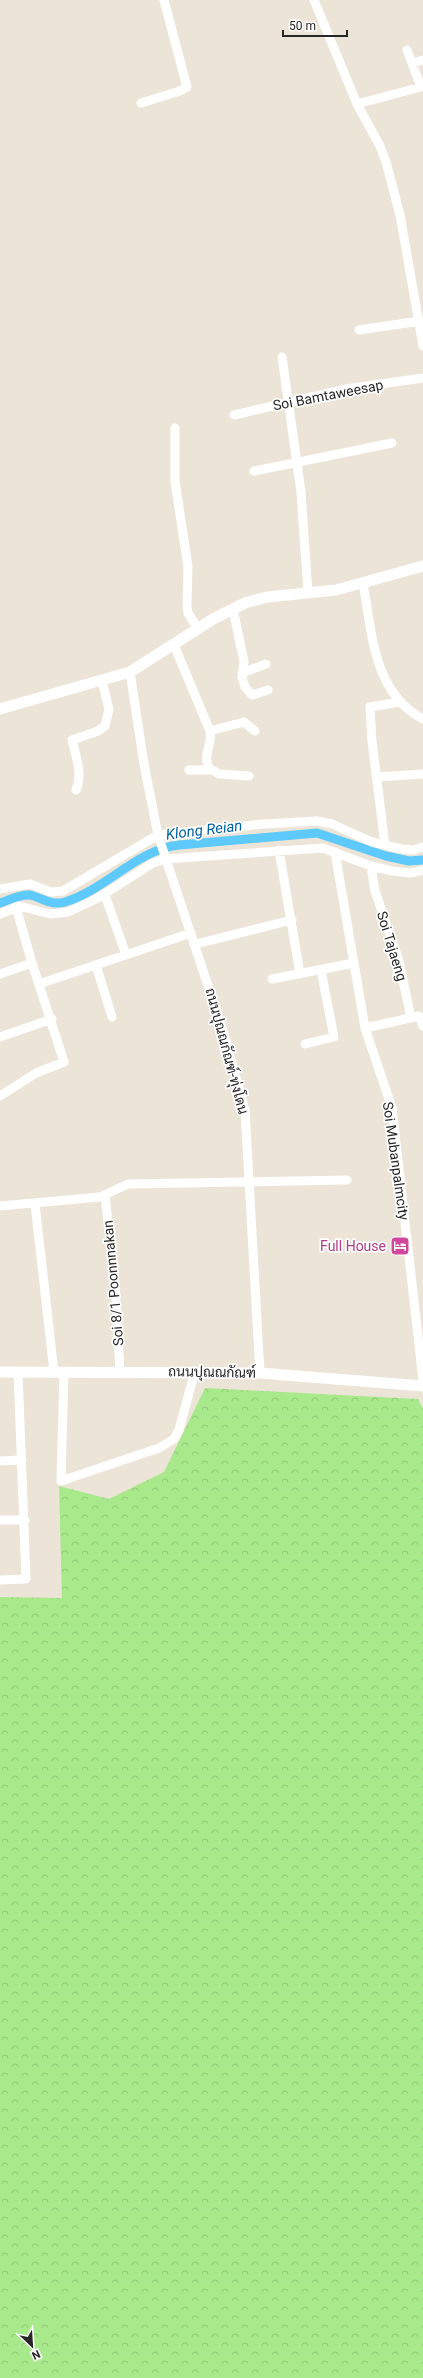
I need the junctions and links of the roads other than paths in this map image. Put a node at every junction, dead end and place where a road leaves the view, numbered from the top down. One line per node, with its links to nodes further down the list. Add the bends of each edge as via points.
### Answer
1 (164, 0): 6 (street, via 187,87)
2 (314, 0): 7 (street)
3 (407, 50): 5 (street)
4 (423, 60): 5 (street)
5 (412, 63): 7 (street, via 421,87)
6 (141, 103)
7 (357, 104): 8 (street, via 386,162)
8 (420, 306): 9 (street)
9 (420, 321): 10 (street); 11 (street)
10 (359, 330)
11 (423, 346)
12 (282, 357): 14 (street)
13 (423, 378): 14 (street, Soi Bamtaweesap)
14 (287, 401): 15 (street, Soi Bamtaweesap); 18 (street)
15 (234, 415)
16 (175, 428): 24 (street, via 175,481 188,567 187,607)
17 (392, 443): 18 (street)
18 (297, 462): 19 (street); 22 (street)
19 (254, 471)
20 (423, 566): 21 (street)
21 (363, 583): 22 (street, via 336,590); 31 (street, via 381,674)
22 (308, 593): 23 (street, via 267,597)
23 (233, 609): 24 (street); 28 (street, via 243,658)
24 (198, 629): 25 (street)
25 (174, 645): 27 (street); 34 (street)
26 (266, 664): 28 (street)
27 (130, 672): 29 (street); 42 (street, ถนนปุณณกัณฑ์-ทุ่งโดน, via 144,764)
28 (242, 673): 30 (street, via 245,687 252,695)
29 (102, 681): 32 (street); 41 (street, via 109,709 105,726 72,740 79,767)
30 (268, 690)
31 (399, 702): 33 (street); 40 (street, via 370,706)
32 (0, 709)
33 (423, 719)
34 (210, 731): 35 (street, via 244,722); 37 (street, via 206,754)
35 (256, 731)
36 (189, 770): 37 (street)
37 (210, 770): 39 (street, via 219,774)
38 (423, 774): 40 (street)
39 (249, 776)
40 (377, 776): 43 (street)
41 (76, 790)
42 (159, 837): 43 (street, via 264,824 317,821 332,824); 47 (street, ถนนปุณณกัณฑ์-ทุ่งโดน); 50 (street, via 63,891 51,892 30,884)
43 (385, 845): 44 (street, via 410,850)
44 (423, 847)
45 (279, 850): 46 (street, via 324,848); 47 (street); 54 (street)
46 (335, 852): 48 (street); 59 (street, Soi Mubanpalmcity)
47 (165, 858): 51 (street, via 153,863); 55 (street, ถนนปุณณกัณฑ์-ทุ่งโดน)
48 (371, 866): 49 (street, via 406,873); 67 (street, Soi Tajaeng, via 375,891)
49 (423, 870)
50 (0, 890)
51 (105, 895): 52 (street, via 79,908 57,914); 57 (street)
52 (16, 907): 53 (street); 58 (street)
53 (0, 914)
54 (292, 920): 56 (street); 63 (street)
55 (191, 932): 56 (street, ถนนปุณณกัณฑ์-ทุ่งโดน); 57 (street)
56 (196, 944): 75 (street, ถนนปุณณกัณฑ์-ทุ่งโดน, via 245,1110)
57 (126, 955): 60 (street)
58 (32, 963): 62 (street); 65 (street)
59 (354, 963): 61 (street); 70 (street, Soi Mubanpalmcity)
60 (96, 966): 65 (street); 66 (street)
61 (321, 970): 63 (street); 72 (street, via 334,1037)
62 (0, 974)
63 (300, 974): 64 (street)
64 (272, 979)
65 (39, 984): 68 (street)
66 (112, 1017)
67 (415, 1017): 69 (street, Soi Tajaeng); 70 (street)
68 (52, 1019): 71 (street); 73 (street, via 64,1062 36,1073)
69 (423, 1026)
70 (365, 1028): 85 (street, Soi Mubanpalmcity, via 392,1108)
71 (0, 1037)
72 (305, 1044)
73 (0, 1096)
74 (347, 1180): 75 (street)
75 (250, 1184): 76 (street, via 128,1184); 84 (street, ถนนปุณณกัณฑ์-ทุ่งโดน)
76 (105, 1195): 77 (street); 83 (street, Soi 8/1 Poonnnakan, via 115,1284)
77 (34, 1204): 78 (street); 82 (street)
78 (0, 1206)
79 (195, 1371): 82 (street, via 179,1430 174,1439 159,1448 61,1482); 83 (street, ถนนปุณณกัณฑ์); 84 (street, ถนนปุณณกัณฑ์)
80 (0, 1372): 81 (street, ถนนปุณณกัณฑ์)
81 (18, 1372): 82 (street, ถนนปุณณกัณฑ์); 87 (street)
82 (59, 1372): 83 (street, ถนนปุณณกัณฑ์)
83 (120, 1372)
84 (260, 1373): 86 (street, ถนนปุณณกัณฑ์)
85 (423, 1380)
86 (423, 1386)
87 (22, 1460): 88 (street); 90 (street)
88 (0, 1461)
89 (0, 1520): 90 (street)
90 (25, 1520): 91 (street, via 26,1579)
91 (0, 1580)

